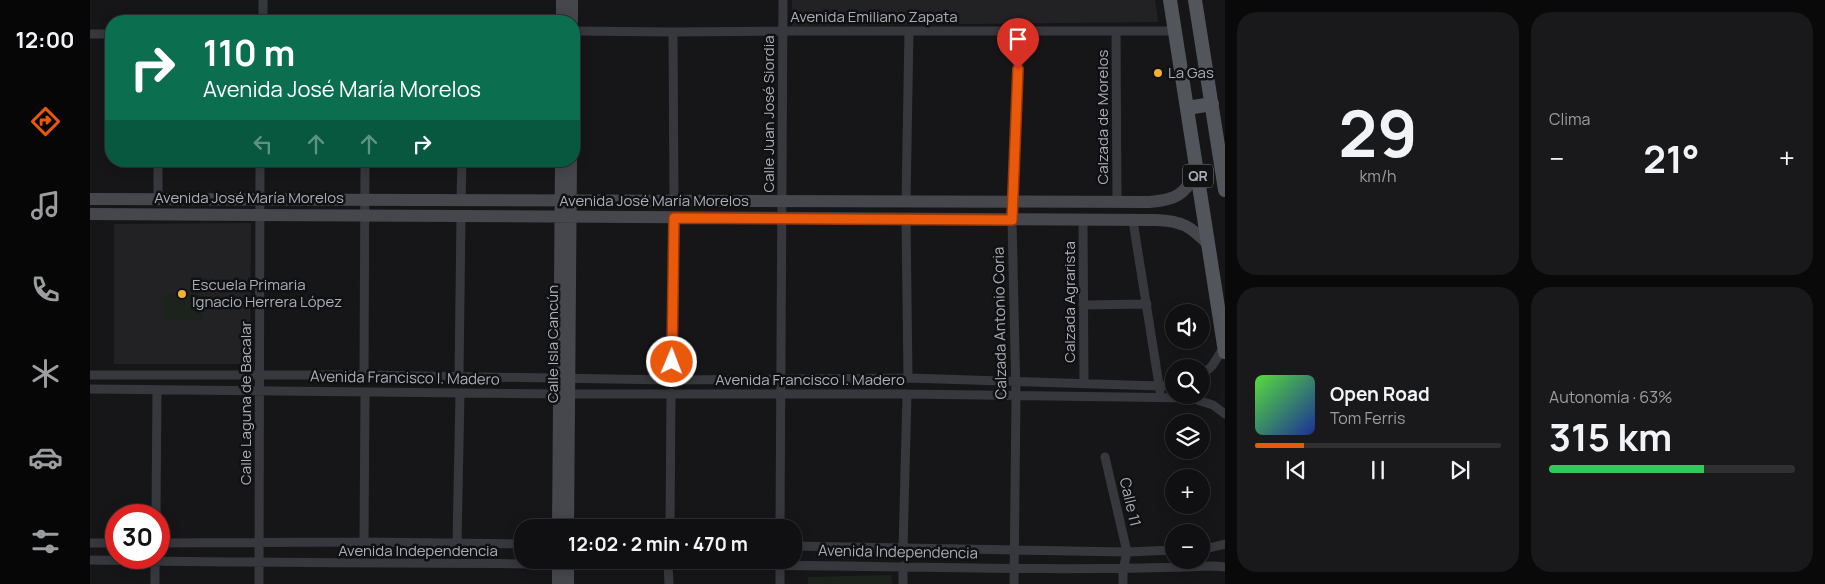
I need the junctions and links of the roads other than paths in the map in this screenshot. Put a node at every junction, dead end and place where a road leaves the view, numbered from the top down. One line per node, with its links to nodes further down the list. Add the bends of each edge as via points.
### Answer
1 (263, 0): 7 (street)
2 (562, 0): 8 (street)
3 (572, 0): 9 (street)
4 (783, 0): 11 (street, Calle Juan José Siordia)
5 (1170, 0): 15 (main road, QR)
6 (1195, 0): 19 (main road, QR)
7 (263, 15)
8 (562, 15)
9 (572, 15)
10 (580, 31): 16 (street, Avenida Emiliano Zapata)
11 (783, 31): 12 (street, Avenida Emiliano Zapata); 16 (street, Avenida Emiliano Zapata); 36 (street, Calle Juan José Siordia)
12 (909, 31): 13 (street, Avenida Emiliano Zapata); 37 (street)
13 (1019, 31): 14 (street, Avenida Emiliano Zapata); 38 (street, Calzada Antonio Coria)
14 (1116, 31): 15 (street, Avenida Emiliano Zapata); 39 (street, Calzada de Morelos)
15 (1175, 31): 20 (main road, QR)
16 (673, 32): 35 (street)
17 (90, 34): 18 (street)
18 (105, 34)
19 (1212, 104): 20 (main road); 28 (main road, QR)
20 (1187, 108): 27 (main road, QR)
21 (158, 167): 30 (street)
22 (260, 167): 31 (street, Calle Laguna de Bacalar)
23 (365, 167): 32 (street)
24 (462, 167): 33 (street)
25 (562, 167): 34 (street, Calle Isla Cancún)
26 (570, 167): 34 (street, Calle Isla Cancún)
27 (1197, 172): 39 (street, Avenida José María Morelos, via 1182,194 1171,199); 51 (main road, QR)
28 (1225, 190)
29 (90, 199): 30 (street, Avenida José María Morelos)
30 (158, 199): 31 (street, Avenida José María Morelos)
31 (260, 200): 32 (street, Avenida José María Morelos); 41 (street, Calle Laguna de Bacalar)
32 (365, 200): 33 (street, Avenida José María Morelos); 42 (street)
33 (461, 200): 34 (street, Avenida José María Morelos)
34 (566, 200): 35 (street, Avenida José María Morelos); 44 (street, Calle Isla Cancún)
35 (674, 201): 36 (street, Avenida José María Morelos)
36 (782, 201): 37 (street, Avenida José María Morelos); 46 (street, Calle Juan José Siordia)
37 (906, 202): 38 (street, Avenida José María Morelos)
38 (1013, 202): 39 (street, Avenida José María Morelos); 48 (street, Calzada Antonio Coria)
39 (1117, 202)
40 (90, 214): 41 (street, Avenida José María Morelos)
41 (260, 215): 42 (street, Avenida José María Morelos); 56 (street, Calle Laguna de Bacalar)
42 (365, 215): 43 (street, Avenida José María Morelos); 58 (street)
43 (461, 216): 44 (street, Avenida José María Morelos); 59 (street)
44 (565, 217): 45 (street, Avenida José María Morelos); 61 (street, Calle Isla Cancún)
45 (674, 218): 46 (street, Avenida José María Morelos); 63 (street)
46 (781, 218): 47 (street, Avenida José María Morelos); 62 (street, Calle Juan José Siordia)
47 (906, 219): 48 (street, Avenida José María Morelos); 60 (street)
48 (1012, 220): 49 (street, Avenida José María Morelos); 64 (street, Calzada Antonio Coria)
49 (1083, 220): 50 (street, Avenida José María Morelos); 53 (street, Calzada Agrarista)
50 (1133, 220): 51 (street, Avenida José María Morelos, via 1184,223); 52 (street)
51 (1209, 245): 54 (main road, QR)
52 (1147, 304): 53 (street); 67 (street)
53 (1083, 305): 65 (street, Calzada Agrarista)
54 (1225, 350): 55 (street)
55 (1210, 368)
56 (260, 374): 57 (street, Avenida Francisco I. Madero); 58 (street, Avenida Francisco I. Madero); 70 (street, Calle Laguna de Bacalar)
57 (90, 375)
58 (364, 375): 59 (street, Avenida Francisco I. Madero)
59 (459, 376): 61 (street, Avenida Francisco I. Madero)
60 (908, 378): 62 (street, Avenida Francisco I. Madero); 64 (street, Avenida Francisco I. Madero)
61 (564, 379): 63 (street, Avenida Francisco I. Madero); 75 (street, Calle Isla Cancún)
62 (780, 379): 63 (street, Avenida Francisco I. Madero); 74 (street, Calle Juan José Siordia)
63 (671, 380)
64 (1015, 380): 65 (street, Avenida Francisco I. Madero); 77 (street, Calzada Antonio Coria)
65 (1084, 383): 67 (street, Avenida Francisco I. Madero)
66 (1165, 385): 67 (street, Avenida Francisco I. Madero)
67 (1160, 386): 78 (street)
68 (90, 389): 69 (street, Avenida Francisco I. Madero)
69 (157, 390): 70 (street, Avenida Francisco I. Madero); 81 (street)
70 (260, 390): 71 (street, Avenida Francisco I. Madero); 91 (street, Calle Laguna de Bacalar)
71 (365, 392): 72 (street, Avenida Francisco I. Madero); 86 (street)
72 (460, 393): 75 (street, Avenida Francisco I. Madero); 90 (street)
73 (671, 393): 74 (street, Avenida Francisco I. Madero); 75 (street, Avenida Francisco I. Madero); 84 (street)
74 (780, 393): 76 (street, Avenida Francisco I. Madero); 85 (street, Calle Juan José Siordia)
75 (564, 394): 82 (street, Calle Isla Cancún); 83 (street, Calle Isla Cancún)
76 (907, 394): 77 (street, Avenida Francisco I. Madero); 96 (street)
77 (1016, 396): 78 (street, Avenida Francisco I. Madero); 98 (street, Calzada Antonio Coria)
78 (1161, 398): 79 (street, Avenida Francisco I. Madero, via 1191,398 1213,405)
79 (1225, 414)
80 (1105, 457): 99 (street, Calle 11)
81 (156, 504)
82 (558, 519)
83 (568, 519)
84 (670, 519)
85 (780, 519)
86 (364, 542): 90 (street, Avenida Independencia); 91 (street, Avenida Independencia)
87 (90, 543): 88 (street)
88 (105, 543)
89 (170, 543): 91 (street, Avenida Independencia)
90 (457, 543): 92 (street, Avenida Independencia)
91 (259, 544): 105 (street, Calle Laguna de Bacalar)
92 (514, 544)
93 (1225, 544): 95 (street)
94 (802, 546): 96 (street, Avenida Independencia)
95 (1210, 548)
96 (903, 549): 98 (street, Avenida Independencia)
97 (1165, 550): 99 (street, Avenida Independencia)
98 (1014, 551): 99 (street, Avenida Independencia); 107 (street, Calzada Antonio Coria)
99 (1127, 552): 114 (street)
100 (90, 560): 101 (street, Avenida Independencia)
101 (105, 560)
102 (170, 562): 105 (street, Avenida Independencia)
103 (514, 562): 105 (street, Avenida Independencia)
104 (802, 563): 106 (street, Avenida Independencia)
105 (259, 564): 116 (street, Calle Laguna de Bacalar)
106 (903, 566): 107 (street, Avenida Independencia); 121 (street)
107 (1014, 568): 114 (street, Avenida Independencia); 122 (street, Calzada Antonio Coria)
108 (1225, 568): 114 (street, Avenida Independencia)
109 (155, 569): 115 (street)
110 (561, 569): 117 (street)
111 (565, 569): 118 (street)
112 (668, 569): 119 (street)
113 (780, 569): 120 (street)
114 (1123, 570): 123 (street)
115 (155, 584)
116 (259, 584)
117 (558, 584)
118 (568, 584)
119 (669, 584)
120 (780, 584)
121 (903, 584)
122 (1014, 584)
123 (1123, 584)

